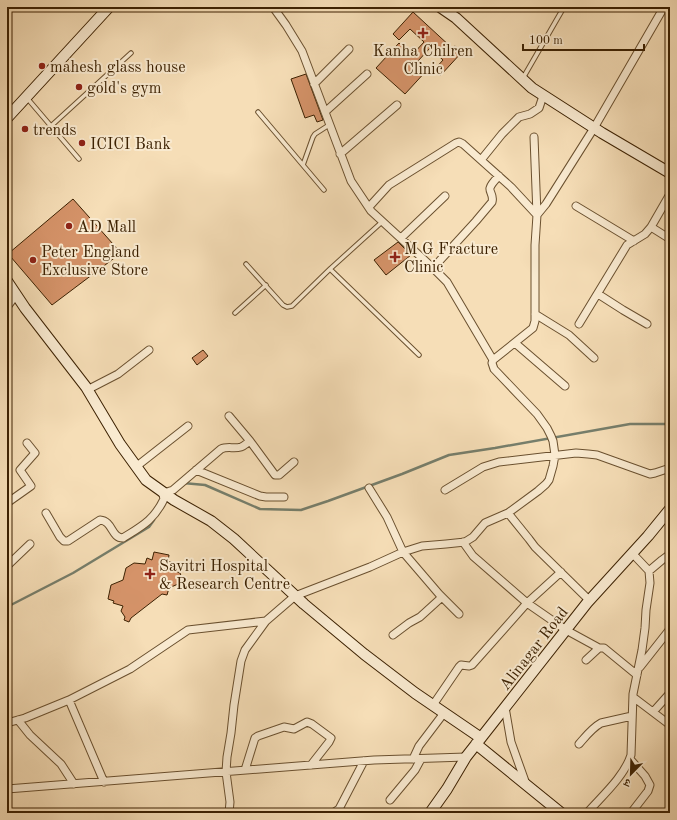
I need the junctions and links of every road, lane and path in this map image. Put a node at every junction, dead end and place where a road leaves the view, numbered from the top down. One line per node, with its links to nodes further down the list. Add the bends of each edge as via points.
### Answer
1 (109, 7): 12 (main road)
2 (273, 7): 10 (street, via 302,51)
3 (440, 7): 9 (main road, via 456,18)
4 (564, 7): 9 (lane)
5 (664, 7): 19 (street)
6 (349, 49): 10 (street)
7 (131, 53): 18 (lane)
8 (366, 74): 15 (street)
9 (523, 79): 11 (main road)
10 (314, 84): 15 (street)
11 (544, 96): 19 (main road); 23 (street, via 539,108 519,117)
12 (26, 97): 16 (main road); 18 (lane)
13 (397, 105): 21 (street)
14 (258, 112): 24 (lane)
15 (325, 112): 17 (street)
16 (7, 118)
17 (330, 125): 21 (street); 24 (lane, via 315,134)
18 (51, 126): 22 (lane)
19 (594, 128): 25 (main road); 32 (street)
20 (534, 137): 32 (street)
21 (340, 154): 31 (street, via 351,181)
22 (80, 159)
23 (481, 160): 26 (street); 31 (street, via 463,144 456,143 389,185)
24 (303, 165): 27 (lane)
25 (670, 173)
26 (499, 176): 32 (street); 39 (street, via 490,187 492,202)
27 (324, 190)
28 (670, 194): 34 (street)
29 (445, 196): 35 (street)
30 (576, 206): 37 (street)
31 (369, 207): 33 (street)
32 (537, 215): 47 (street)
33 (383, 221): 35 (street); 40 (lane)
34 (651, 227): 36 (street); 37 (street)
35 (401, 238): 39 (street)
36 (670, 239)
37 (634, 241): 43 (street, via 627,245)
38 (246, 264): 42 (lane)
39 (433, 268): 54 (street, via 447,282)
40 (330, 269): 42 (lane, via 289,307 283,305); 52 (lane)
41 (7, 281): 44 (main road)
42 (266, 285): 46 (lane)
43 (598, 294): 48 (street); 49 (street)
44 (16, 295): 45 (street); 56 (main road)
45 (7, 307)
46 (235, 313)
47 (535, 314): 50 (street, via 533,328); 53 (street, via 569,335)
48 (579, 324)
49 (647, 324)
50 (515, 343): 54 (street); 55 (street)
51 (149, 350): 56 (street, via 118,374)
52 (419, 355)
53 (594, 358)
54 (492, 360): 61 (street, via 494,369 547,428)
55 (565, 386)
56 (87, 390): 63 (main road)
57 (229, 416): 59 (street)
58 (188, 426): 63 (street)
59 (250, 441): 62 (street, via 275,475 279,475); 65 (street, via 241,447 220,449)
60 (27, 444): 70 (street, via 35,453 20,470 31,486)
61 (555, 455): 64 (street, via 588,454 650,474); 67 (street, via 499,462 483,467); 73 (street, via 552,473 546,484)
62 (294, 462)
63 (136, 466): 68 (main road, via 146,480)
64 (670, 468)
65 (196, 470): 68 (street); 69 (street, via 260,496)
66 (369, 488): 76 (street, via 387,517)
67 (445, 490)
68 (165, 494): 72 (street, via 155,515 123,538 117,536 107,523 100,520 68,541 64,541); 82 (main road, via 211,521 234,539)
69 (284, 497)
70 (7, 503)
71 (670, 509): 77 (main road, Alinagar Road)
72 (46, 513)
73 (508, 513): 74 (street, via 485,523 473,537); 81 (street, via 528,540)
74 (462, 542): 76 (street, via 422,546); 85 (street, via 473,556)
75 (30, 544): 79 (street)
76 (402, 552): 82 (street); 83 (street)
77 (632, 553): 80 (street); 84 (main road, Alinagar Road)
78 (670, 554): 80 (street)
79 (7, 566)
80 (649, 571): 93 (street, via 650,583)
81 (561, 572): 84 (street); 85 (street)
82 (295, 596): 87 (street); 97 (main road, via 364,654)
83 (442, 597): 86 (street); 90 (street, via 420,617)
84 (589, 600): 89 (main road, Alinagar Road)
85 (527, 603): 89 (street); 97 (street, via 472,665 459,667)
86 (459, 614)
87 (266, 621): 96 (street, via 188,630 130,669); 114 (street, via 245,650 241,661)
88 (670, 629): 93 (street)
89 (566, 630): 91 (street); 98 (main road, Alinagar Road)
90 (393, 635)
91 (599, 648): 92 (street); 93 (street, via 604,648)
92 (586, 660)
93 (638, 672): 95 (street)
94 (670, 693): 100 (street)
95 (633, 697): 100 (street); 101 (street)
96 (69, 700): 102 (street); 115 (street)
97 (433, 705): 99 (main road)
98 (505, 707): 105 (main road, Alinagar Road); 117 (street, via 510,742)
99 (444, 712): 105 (main road); 108 (street, via 419,746)
100 (653, 712): 104 (street)
101 (632, 716): 106 (street, via 601,723); 110 (street)
102 (18, 720): 103 (street); 116 (street, via 61,764)
103 (7, 723)
104 (670, 725)
105 (478, 741): 107 (main road, Alinagar Road); 117 (main road)
106 (579, 744)
107 (466, 757): 109 (street); 122 (main road, Alinagar Road, via 448,789)
108 (413, 759): 109 (street); 111 (street)
109 (421, 759): 119 (street)
110 (630, 759): 124 (street, via 622,773); 125 (street, via 650,785)
111 (364, 761): 112 (street); 121 (street, via 339,809)
112 (311, 765): 113 (street); 113 (street, via 331,738 307,722 294,729 284,727 255,738)
113 (244, 770): 114 (street)
114 (226, 772): 115 (street); 120 (street)
115 (104, 782): 116 (street)
116 (74, 784): 118 (street)
117 (526, 784): 123 (main road)
118 (7, 789)
119 (390, 800)
120 (229, 813)
121 (333, 813)
122 (430, 813)
123 (561, 813)
124 (587, 813)
125 (631, 813)

